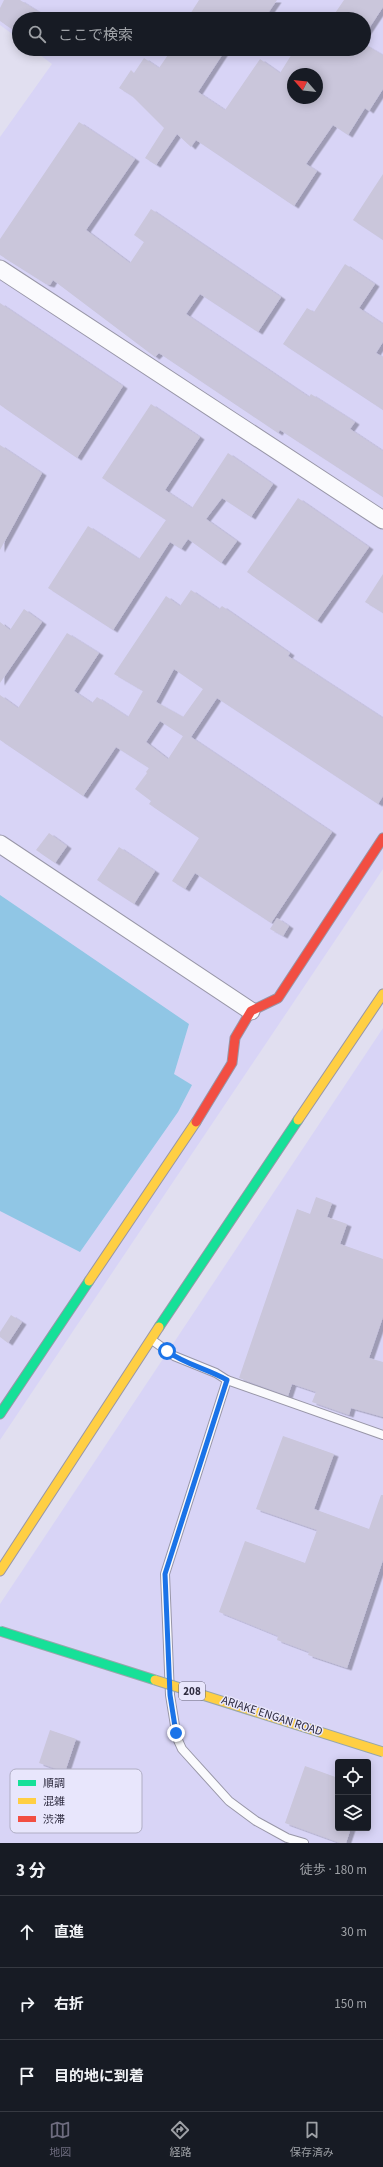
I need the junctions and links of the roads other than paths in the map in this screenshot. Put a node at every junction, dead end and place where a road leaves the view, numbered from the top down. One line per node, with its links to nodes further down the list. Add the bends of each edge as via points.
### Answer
1 (0, 269): 2 (street)
2 (383, 520)
3 (383, 838): 6 (main road, via 278,998)
4 (0, 844): 6 (street)
5 (383, 994): 7 (main road)
6 (251, 1011): 9 (main road, via 235,1038 232,1063 194,1125)
7 (152, 1339): 8 (lane, via 174,1356); 11 (main road)
8 (227, 1380): 10 (lane); 14 (lane, via 165,1574 170,1695 177,1738 182,1749 229,1801 256,1822)
9 (0, 1414)
10 (383, 1435)
11 (0, 1571)
12 (0, 1631): 13 (main road, ARIAKE ENGAN ROAD / 208, bridge)
13 (383, 1752)
14 (286, 1840): 15 (lane)
15 (304, 1843)

